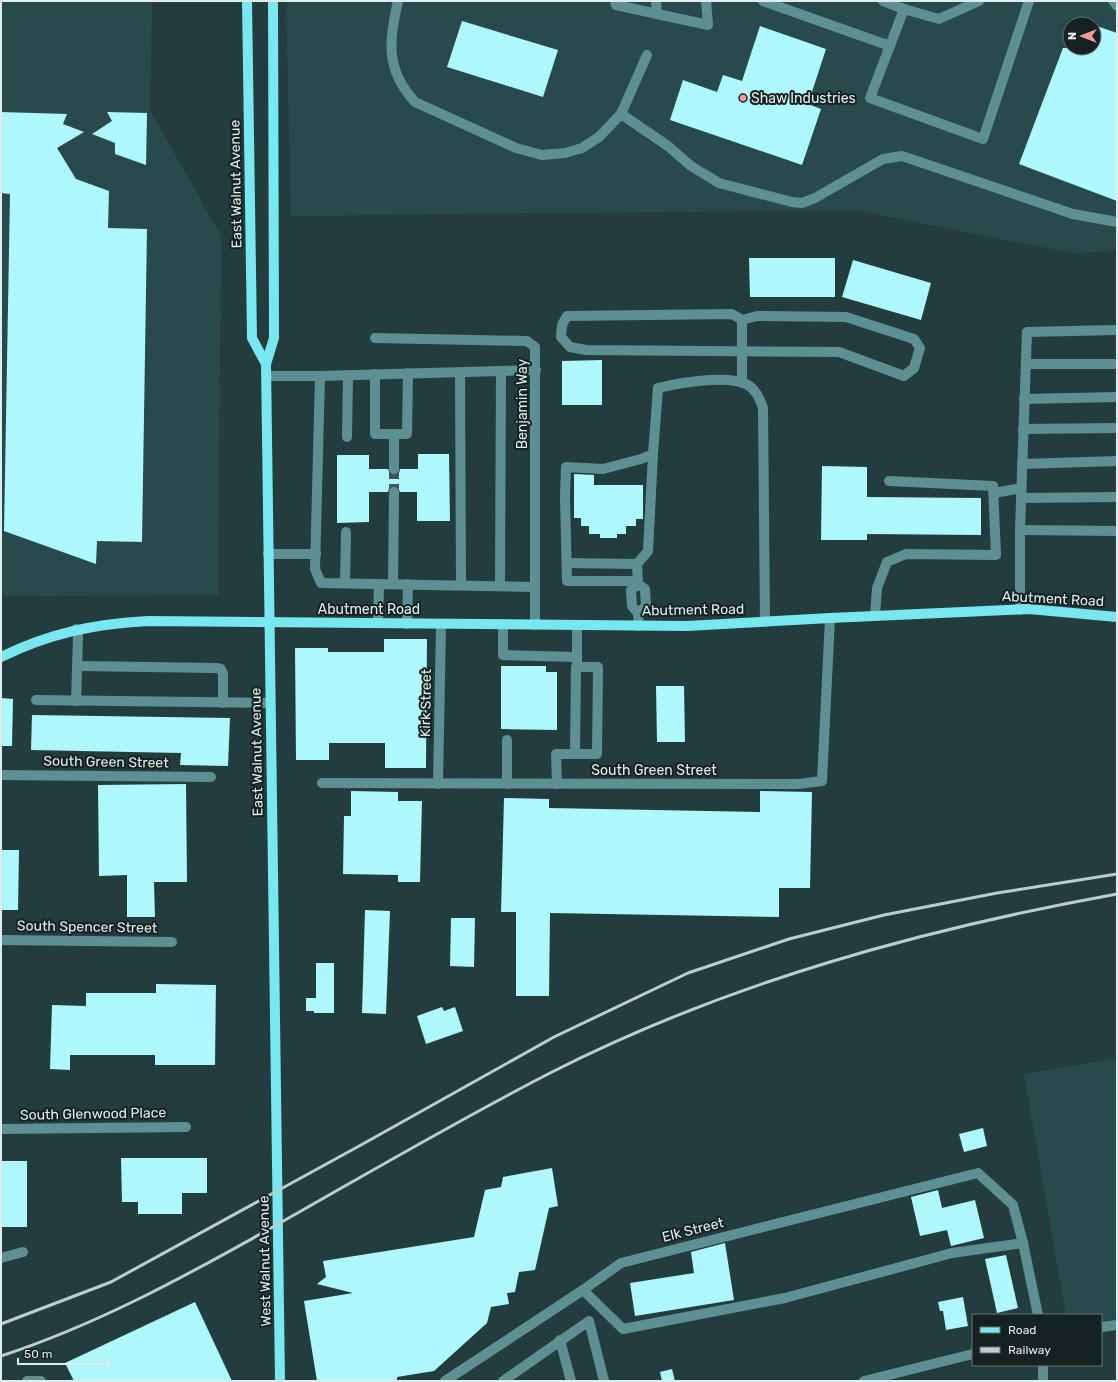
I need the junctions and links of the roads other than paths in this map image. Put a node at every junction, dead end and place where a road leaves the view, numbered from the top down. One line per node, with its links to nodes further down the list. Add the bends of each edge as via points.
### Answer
1 (247, 1): 23 (main road, East Walnut Avenue, via 252,338)
2 (273, 1): 23 (main road, East Walnut Avenue, via 274,338)
3 (398, 1): 17 (street, via 390,35 394,66 403,89 415,102 432,112 516,148 542,154 565,153 582,148 599,137)
4 (614, 1): 14 (street, via 616,5)
5 (656, 1): 14 (street)
6 (706, 1): 14 (street, via 708,25)
7 (763, 1): 15 (street)
8 (883, 1): 13 (street)
9 (980, 1): 13 (street, via 940,18)
10 (1029, 1): 15 (street, via 983,139 870,98)
11 (1113, 1): 12 (street)
12 (1117, 6)
13 (904, 9): 15 (street)
14 (657, 14)
15 (890, 46)
16 (646, 55): 17 (street)
17 (621, 114): 18 (street, via 668,146 691,166 719,183 792,202 814,198 883,158 902,156 1072,214)
18 (1117, 222)
19 (742, 320): 22 (street); 22 (street, via 732,314 567,316 562,325 561,337 570,347 586,350); 22 (street, via 757,316 846,317 914,339 920,348 914,368 904,376 839,352)
20 (1117, 330): 24 (street, via 1027,332)
21 (375, 338): 26 (street, Benjamin Way, via 527,341 535,347)
22 (742, 350): 34 (street)
23 (266, 364): 32 (main road, East Walnut Avenue)
24 (1026, 364): 25 (street); 36 (street)
25 (1117, 364)
26 (536, 370): 27 (street); 64 (street, Benjamin Way)
27 (501, 371): 28 (street); 63 (street)
28 (460, 372): 29 (street); 62 (street)
29 (408, 373): 30 (street); 39 (street, via 407,434)
30 (375, 374): 31 (street); 39 (street, via 375,434)
31 (348, 375): 33 (street); 40 (street)
32 (267, 376): 33 (street); 53 (main road, East Walnut Avenue)
33 (320, 376): 54 (street)
34 (742, 383): 41 (street, via 686,382 658,388); 69 (street, via 755,390 765,418)
35 (1117, 397): 36 (street)
36 (1024, 399): 38 (street)
37 (1117, 428): 38 (street)
38 (1023, 429): 43 (street)
39 (394, 434): 44 (street)
40 (347, 437)
41 (653, 454): 55 (street, via 603,469 566,467); 56 (street, via 648,551)
42 (1117, 461): 43 (street)
43 (1022, 464): 48 (street)
44 (394, 469)
45 (889, 481): 47 (street, via 993,486)
46 (394, 492): 60 (street)
47 (994, 493): 48 (street); 66 (street, via 996,555 906,554 887,562 877,588)
48 (1021, 493): 49 (street); 50 (street)
49 (1117, 497)
50 (1020, 530): 51 (street); 65 (street)
51 (1117, 531)
52 (346, 532): 58 (street)
53 (268, 554): 54 (street); 70 (main road, East Walnut Avenue)
54 (316, 554): 58 (street, via 315,569 321,583)
55 (567, 563): 56 (street); 57 (street, via 567,581)
56 (638, 564): 57 (street)
57 (638, 582): 77 (street, via 631,590 632,606 638,612)
58 (345, 583): 59 (street)
59 (379, 584): 60 (street); 71 (street)
60 (393, 584): 61 (street)
61 (408, 584): 62 (street); 72 (street)
62 (461, 586): 63 (street)
63 (500, 586): 64 (street)
64 (535, 587): 75 (street, Benjamin Way)
65 (1020, 610): 66 (main road, Abutment Road); 67 (main road, Abutment Road)
66 (875, 616): 68 (main road, Abutment Road)
67 (1117, 617)
68 (830, 618): 69 (main road, Abutment Road); 93 (street, South Green Street, via 822,781 798,784)
69 (765, 622): 77 (main road, Abutment Road)
70 (268, 623): 71 (main road, Abutment Road); 78 (main road, Abutment Road, via 148,621 117,622); 85 (main road, East Walnut Avenue)
71 (378, 623): 72 (main road, Abutment Road)
72 (408, 624): 73 (main road, Abutment Road)
73 (442, 624): 74 (main road, Abutment Road); 91 (street, Kirk Street)
74 (503, 625): 75 (main road, Abutment Road); 80 (street, via 503,655)
75 (535, 625): 76 (main road, Abutment Road)
76 (577, 625): 77 (main road, Abutment Road); 80 (street)
77 (639, 626)
78 (76, 629): 79 (main road, Abutment Road, via 36,641); 81 (street)
79 (1, 657)
80 (577, 662): 87 (street); 87 (street, via 598,667 597,754)
81 (77, 666): 83 (street); 84 (street, via 221,669)
82 (36, 700): 83 (street)
83 (76, 701): 84 (street)
84 (222, 703): 85 (street)
85 (270, 703): 98 (main road, East Walnut Avenue)
86 (507, 740): 92 (street)
87 (575, 754): 93 (street, via 556,754)
88 (1, 775): 89 (street, South Green Street)
89 (211, 777)
90 (322, 783): 91 (street, South Green Street)
91 (438, 784): 92 (street, South Green Street)
92 (507, 784): 93 (street, South Green Street)
93 (557, 784)
94 (1, 940): 95 (street, South Spencer Street)
95 (172, 942)
96 (186, 1127): 97 (street, South Glenwood Place)
97 (1, 1129)
98 (278, 1140): 111 (main road, West Walnut Avenue)
99 (1023, 1243): 102 (street, via 952,1253 785,1298 623,1329); 102 (street, Elk Street, via 1012,1205 978,1173 621,1262); 103 (street)
100 (23, 1252): 101 (street)
101 (1, 1258)
102 (583, 1290): 112 (street, Elk Street)
103 (1038, 1314)
104 (1117, 1325): 105 (street)
105 (1102, 1327)
106 (560, 1340): 113 (street); 114 (street); 115 (street, via 589,1321)
107 (972, 1354): 116 (street)
108 (1042, 1366): 117 (street)
109 (27, 1381): 110 (street)
110 (41, 1381)
111 (280, 1381)
112 (445, 1381)
113 (503, 1381)
114 (571, 1381)
115 (604, 1381)
116 (864, 1381)
117 (1042, 1381)

